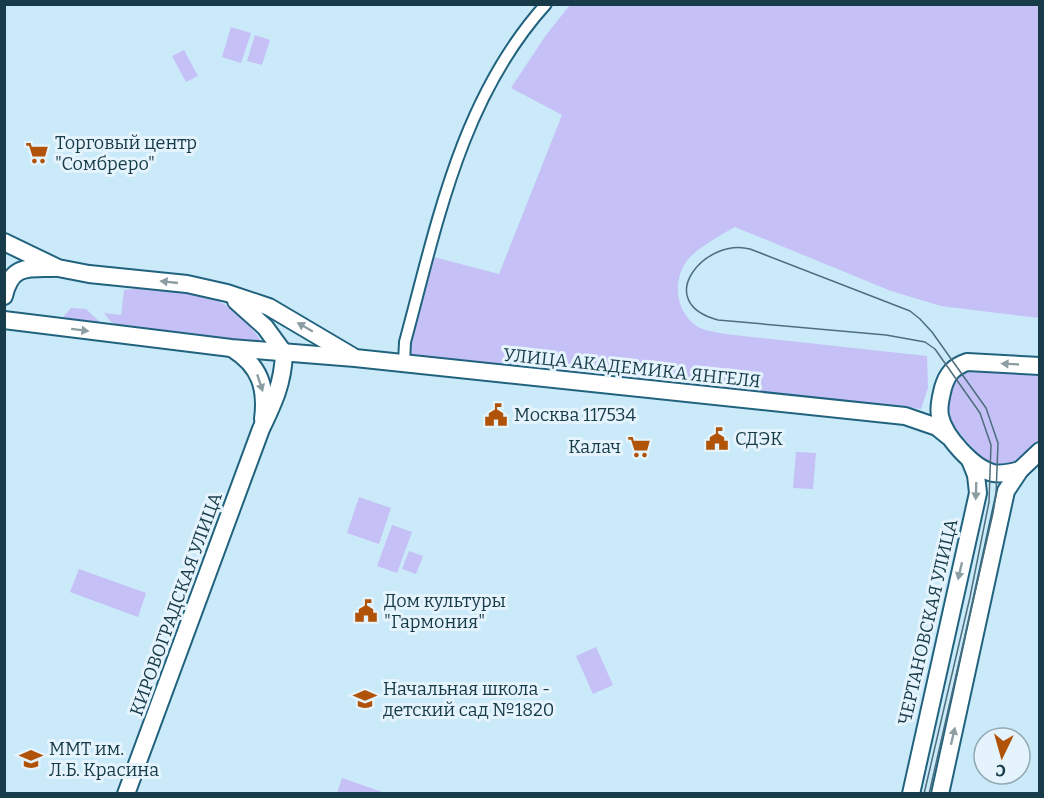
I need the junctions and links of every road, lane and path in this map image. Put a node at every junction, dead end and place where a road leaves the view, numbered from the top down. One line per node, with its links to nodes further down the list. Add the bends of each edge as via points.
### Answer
1 (546, 4): 12 (street, via 514,44 457,156 405,342)
2 (4, 242): 3 (main road, УЛИЦА АКАДЕМИКА ЯНГЕЛЯ)
3 (58, 268): 4 (main road, УЛИЦА АКАДЕМИКА ЯНГЕЛЯ, one-way to 3); 5 (main road, via 18,271)
4 (227, 293): 10 (main road, via 266,327); 11 (main road, УЛИЦА АКАДЕМИКА ЯНГЕЛЯ, one-way to 4, via 269,307)
5 (4, 296)
6 (4, 306): 8 (main road)
7 (4, 320): 8 (main road, УЛИЦА АКАДЕМИКА ЯНГЕЛЯ)
8 (22, 322): 9 (main road, УЛИЦА АКАДЕМИКА ЯНГЕЛЯ, one-way to 9)
9 (231, 348): 10 (main road, УЛИЦА АКАДЕМИКА ЯНГЕЛЯ); 16 (main road, КИРОВОГРАДСКАЯ УЛИЦА, one-way to 16, via 245,357 259,375 264,392)
10 (284, 353): 11 (main road, УЛИЦА АКАДЕМИКА ЯНГЕЛЯ); 16 (main road, КИРОВОГРАДСКАЯ УЛИЦА, via 280,386)
11 (355, 358): 12 (main road, УЛИЦА АКАДЕМИКА ЯНГЕЛЯ)
12 (404, 363): 15 (main road, УЛИЦА АКАДЕМИКА ЯНГЕЛЯ)
13 (1040, 366): 14 (main road, one-way to 14, via 967,362 956,366)
14 (945, 382): 15 (main road, via 930,410 923,415); 17 (main road, ЧЕРТАНОВСКАЯ УЛИЦА, via 939,414)
15 (905, 416): 17 (main road, via 937,427)
16 (261, 429): 21 (main road, КИРОВОГРАДСКАЯ УЛИЦА)
17 (948, 436): 19 (main road, ЧЕРТАНОВСКАЯ УЛИЦА)
18 (1040, 451): 20 (main road)
19 (970, 460): 20 (main road, ЧЕРТАНОВСКАЯ УЛИЦА, via 990,473); 22 (main road, ЧЕРТАНОВСКАЯ УЛИЦА, one-way to 22, via 978,493)
20 (1020, 470): 23 (main road, one-way to 20, via 1006,491)
21 (126, 794)
22 (910, 794)
23 (940, 794)

